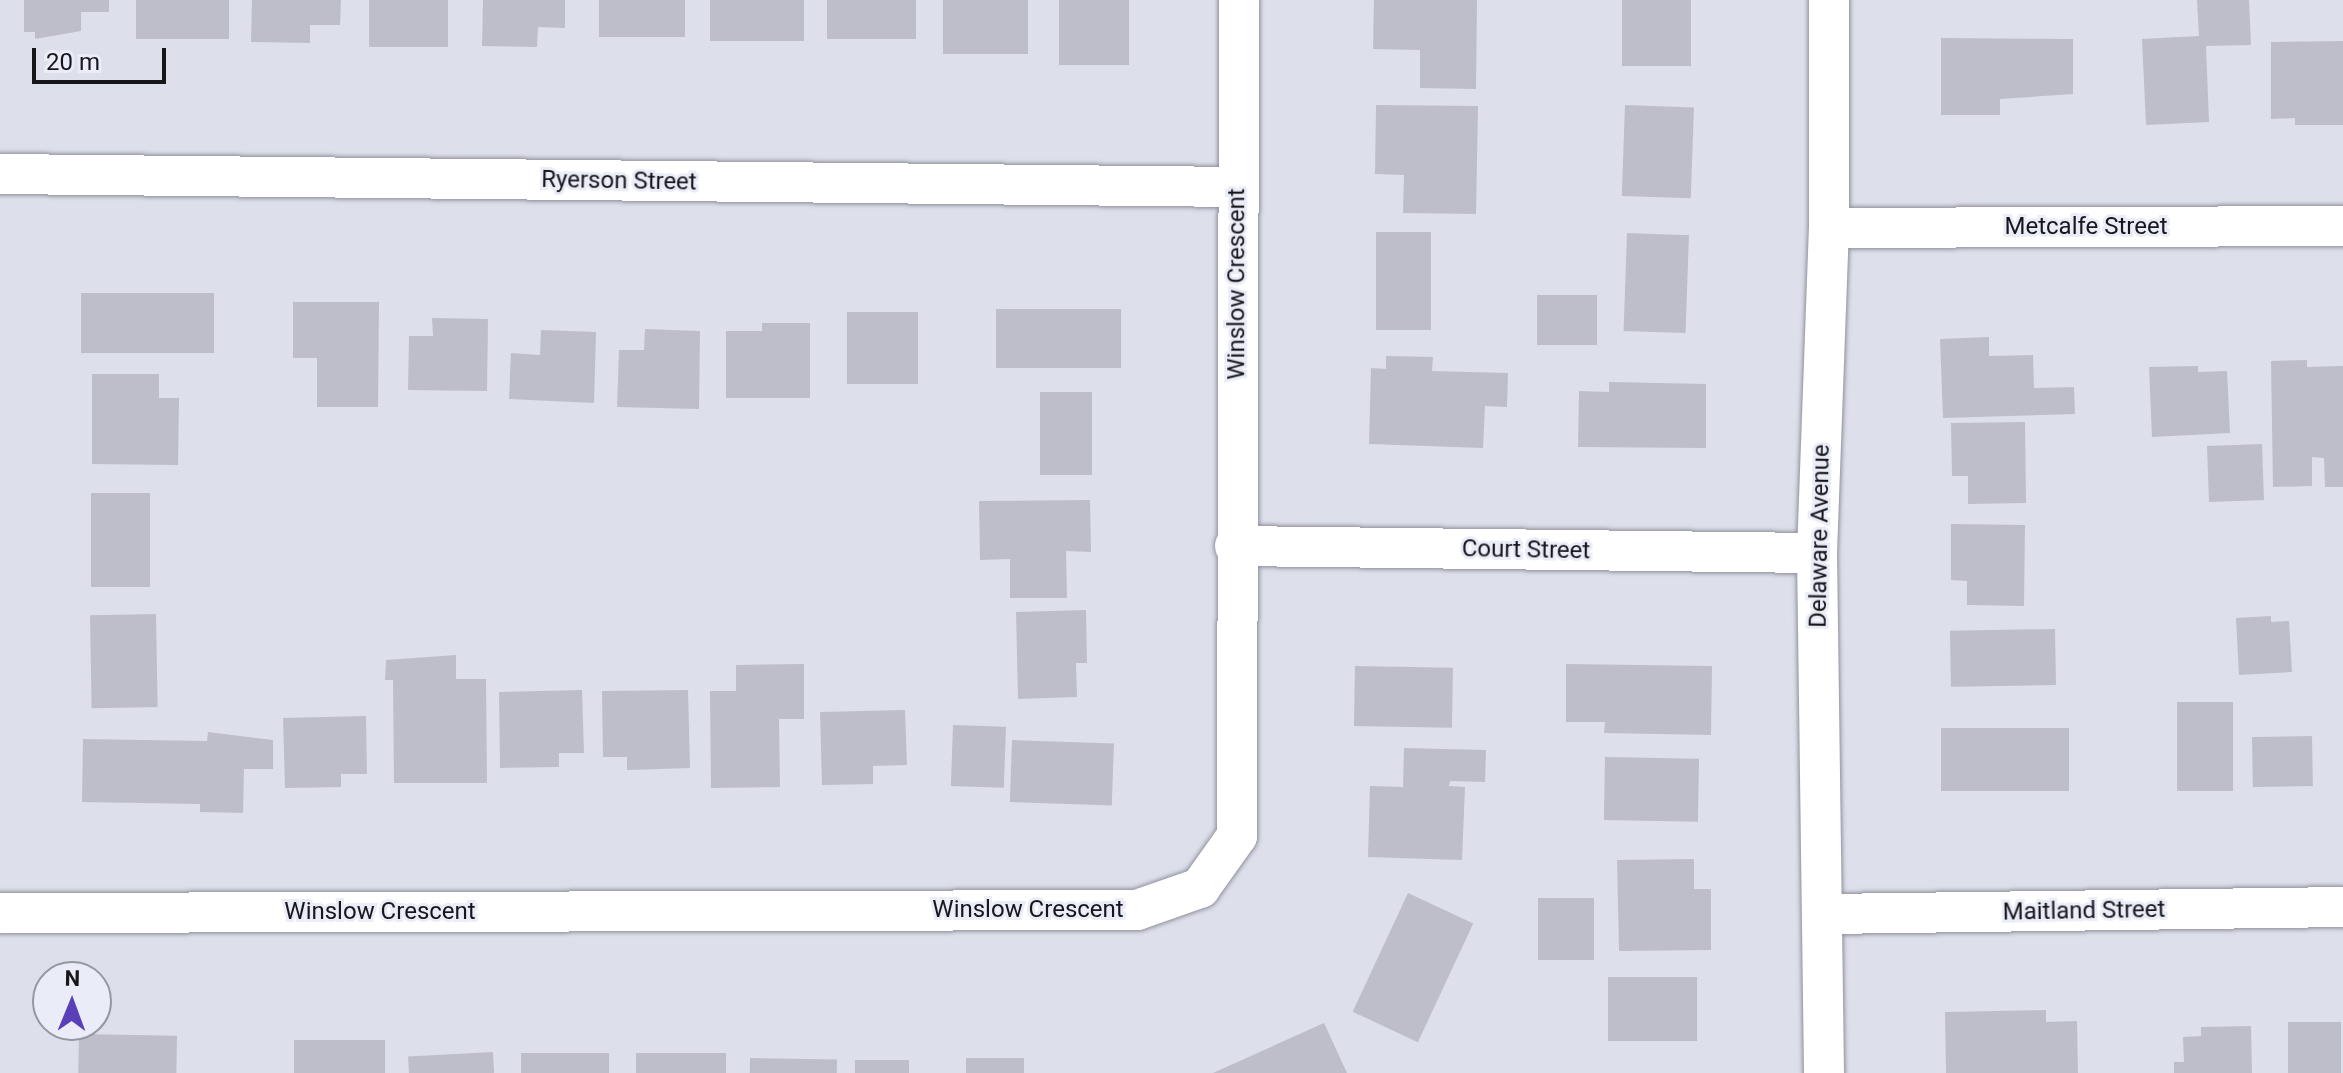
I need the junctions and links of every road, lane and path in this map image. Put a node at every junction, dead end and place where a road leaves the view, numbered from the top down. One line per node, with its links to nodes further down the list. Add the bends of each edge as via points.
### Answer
1 (1239, 0): 4 (street, Winslow Crescent)
2 (1829, 0): 6 (street, Delaware Avenue)
3 (0, 174): 4 (street, Ryerson Street)
4 (1238, 187): 7 (street, Winslow Crescent)
5 (2343, 226): 6 (street, Metcalfe Street)
6 (1829, 228): 8 (street, Delaware Avenue)
7 (1235, 546): 8 (street, Court Street); 10 (street, Winslow Crescent, via 1237,836 1200,888 1137,910)
8 (1817, 553): 11 (street, Delaware Avenue)
9 (2343, 907): 11 (street, Maitland Street)
10 (0, 913)
11 (1825, 914): 12 (street, Delaware Avenue)
12 (1824, 1073)

